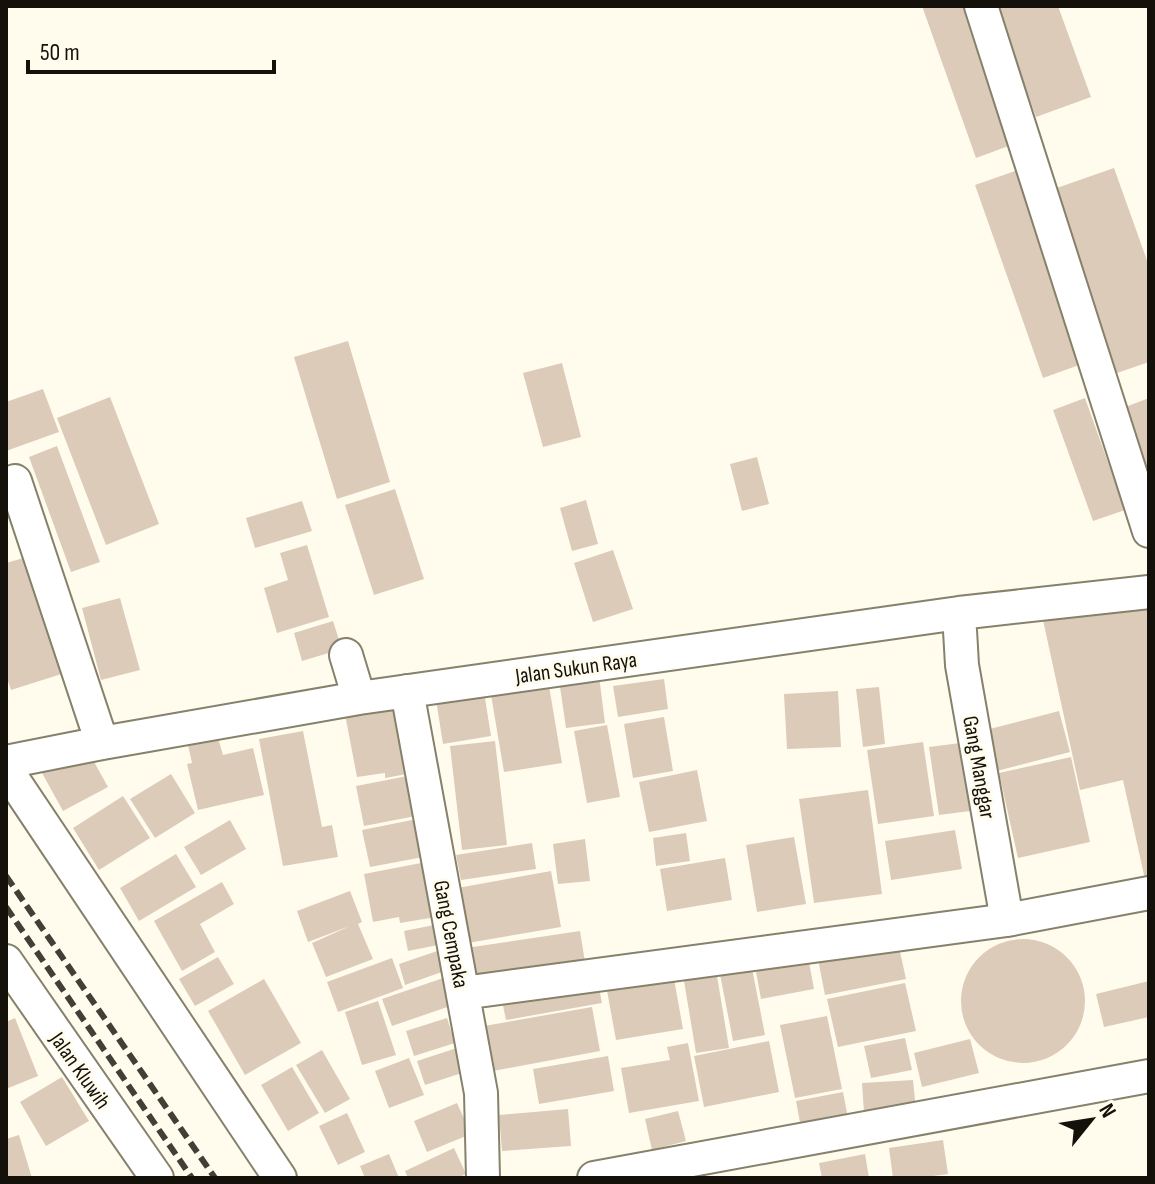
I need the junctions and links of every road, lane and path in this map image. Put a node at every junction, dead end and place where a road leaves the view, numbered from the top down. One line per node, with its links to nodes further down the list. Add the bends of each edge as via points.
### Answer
1 (981, 6): 3 (street)
2 (15, 481): 9 (street)
3 (1149, 531)
4 (1149, 592): 5 (street, Jalan Sukun Raya)
5 (959, 613): 7 (street, Jalan Sukun Raya); 13 (street, Gang Manggar, via 962,665)
6 (346, 655): 8 (street)
7 (407, 691): 8 (street, Jalan Sukun Raya); 15 (street, Gang Cempaka)
8 (359, 698): 9 (street, Jalan Sukun Raya)
9 (102, 743): 10 (street, Jalan Sukun Raya)
10 (6, 762)
11 (6, 769): 18 (street)
12 (1149, 893): 13 (street)
13 (1007, 920): 15 (street)
14 (6, 961): 17 (street, Jalan Kluwih)
15 (463, 993): 19 (street, Gang Cempaka, via 481,1093)
16 (1149, 1076): 20 (street)
17 (157, 1178)
18 (280, 1178)
19 (483, 1178)
20 (594, 1178)

